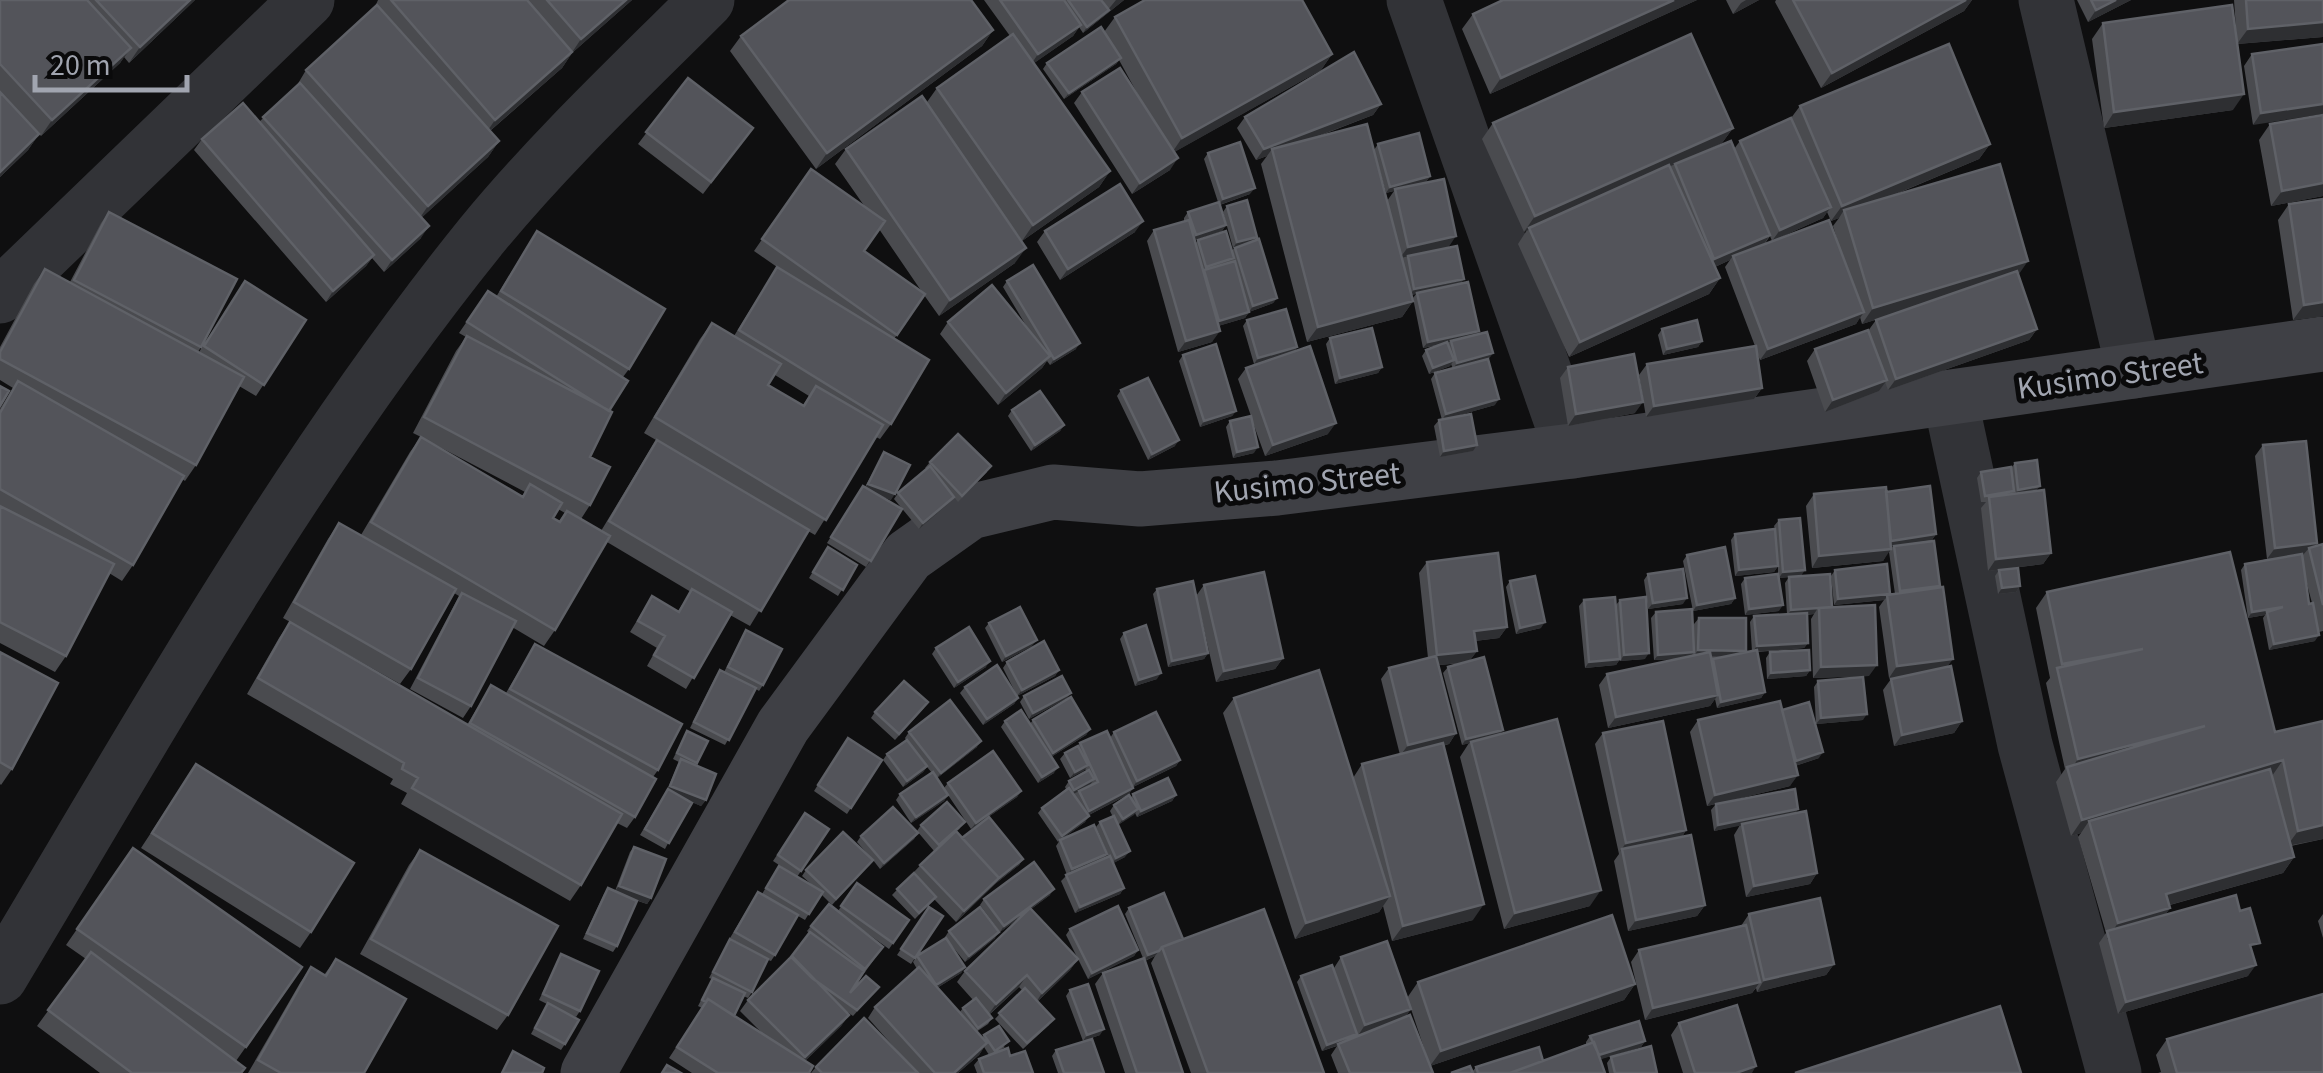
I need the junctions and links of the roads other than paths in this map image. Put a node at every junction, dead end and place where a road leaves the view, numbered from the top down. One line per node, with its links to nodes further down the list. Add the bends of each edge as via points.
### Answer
1 (307, 0): 5 (street)
2 (708, 0): 10 (street, via 482,236 279,512)
3 (1414, 0): 9 (street)
4 (2046, 0): 7 (street)
5 (0, 296)
6 (2323, 344): 7 (street, Kusimo Street)
7 (2134, 371): 8 (street, Kusimo Street)
8 (1950, 398): 9 (street, Kusimo Street); 12 (street, via 2025,745)
9 (1572, 451): 11 (street, Kusimo Street, via 1140,499 1053,492 970,512 908,556 783,726)
10 (0, 977)
11 (588, 1073)
12 (2114, 1073)

